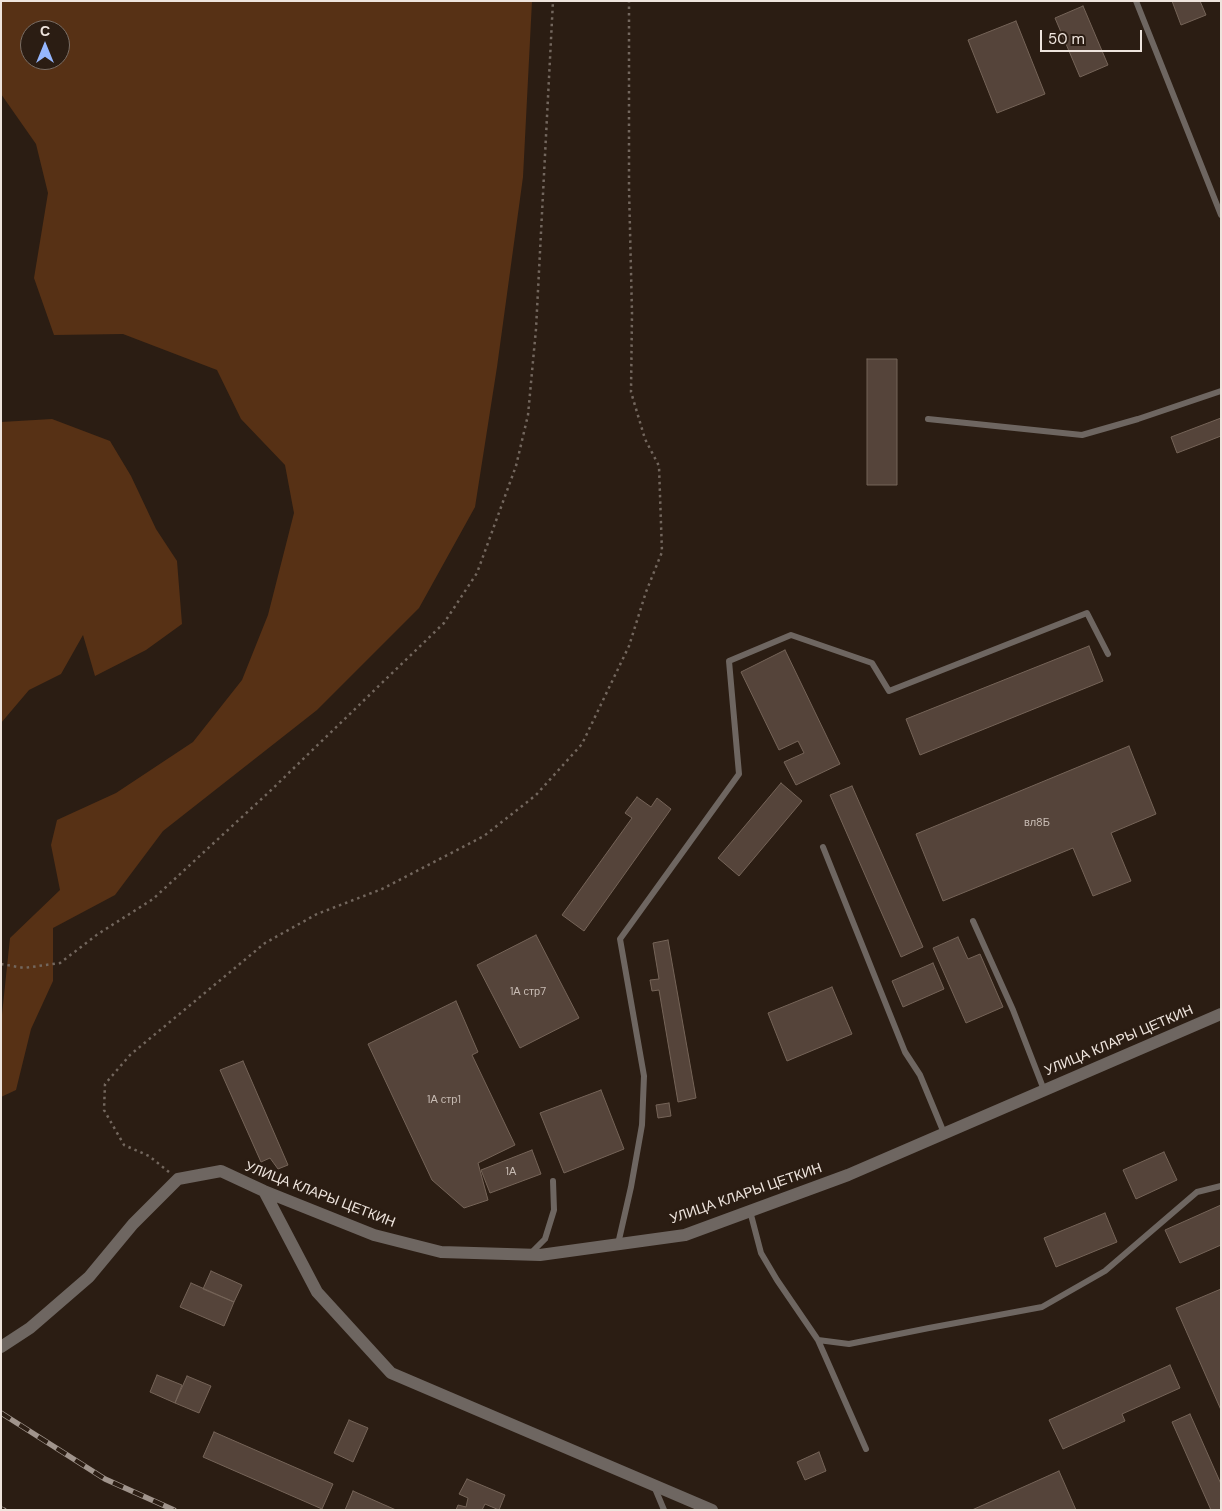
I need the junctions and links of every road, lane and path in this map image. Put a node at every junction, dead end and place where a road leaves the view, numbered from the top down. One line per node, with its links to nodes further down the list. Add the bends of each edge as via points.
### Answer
1 (553, 1): 10 (path, via 536,329 528,415 516,466 477,573 444,623 153,899 60,963 24,968)
2 (629, 1): 14 (path, via 631,392 645,439 659,466 662,552 629,646 582,744 536,795 484,836 382,889 317,914 265,943 130,1055 105,1084 104,1110 124,1145 149,1156)
3 (1136, 1): 4 (lane)
4 (1221, 215)
5 (1221, 391): 6 (lane, via 1082,435)
6 (928, 419)
7 (1108, 654): 19 (lane, via 1087,613 889,691 872,663 791,635 729,661 739,774 620,940 644,1076 642,1125)
8 (823, 847): 13 (lane, via 905,1052 920,1074)
9 (973, 921): 12 (lane)
10 (1, 964)
11 (1221, 1014): 12 (street, УЛИЦА КЛАРЫ ЦЕТКИН)
12 (1044, 1090): 13 (street, УЛИЦА КЛАРЫ ЦЕТКИН)
13 (944, 1133): 18 (street, УЛИЦА КЛАРЫ ЦЕТКИН, via 848,1175)
14 (178, 1179): 17 (street, УЛИЦА КЛАРЫ ЦЕТКИН, via 220,1171); 22 (street, via 133,1224 89,1277 30,1328)
15 (553, 1180): 20 (lane, via 554,1210 545,1239)
16 (1221, 1186): 21 (lane, via 1197,1192 1105,1271 1042,1307 849,1344)
17 (264, 1191): 20 (street, УЛИЦА КЛАРЫ ЦЕТКИН, via 374,1234 441,1252); 24 (street, via 317,1292 391,1373)
18 (750, 1211): 19 (street, УЛИЦА КЛАРЫ ЦЕТКИН, via 685,1234); 21 (lane, via 761,1253)
19 (618, 1244): 20 (street, УЛИЦА КЛАРЫ ЦЕТКИН)
20 (530, 1255)
21 (818, 1340): 23 (lane)
22 (1, 1347)
23 (866, 1449)
24 (653, 1485): 25 (lane); 26 (street)
25 (664, 1510)
26 (712, 1510)

